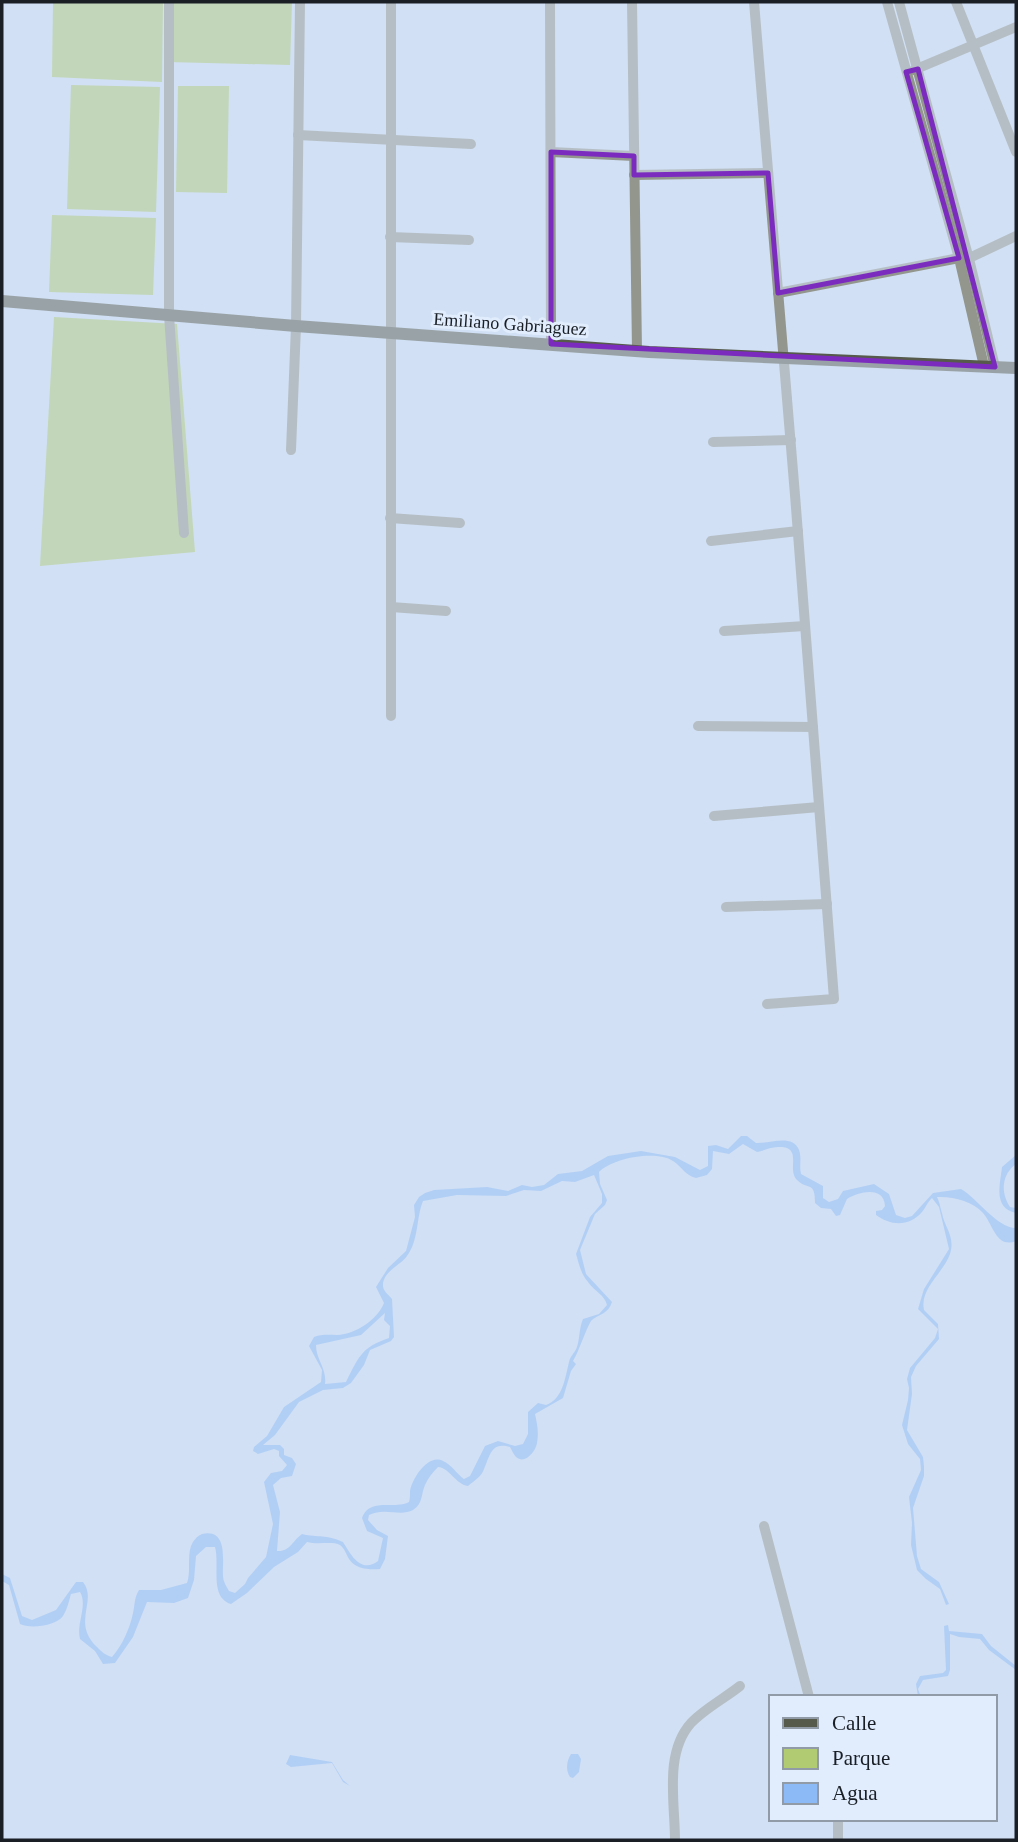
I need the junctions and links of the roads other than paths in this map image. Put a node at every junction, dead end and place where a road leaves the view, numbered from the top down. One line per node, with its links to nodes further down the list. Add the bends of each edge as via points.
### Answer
1 (169, 2): 28 (street)
2 (300, 2): 14 (street)
3 (391, 2): 15 (street)
4 (550, 2): 17 (street)
5 (632, 2): 19 (street)
6 (754, 2): 20 (street)
7 (887, 2): 13 (street)
8 (900, 2): 12 (street)
9 (956, 2): 11 (street)
10 (1016, 27): 11 (street)
11 (974, 46): 12 (street); 18 (street)
12 (918, 69): 13 (street); 25 (street)
13 (906, 72): 25 (street)
14 (298, 135): 15 (street); 29 (street)
15 (391, 141): 16 (street); 23 (street)
16 (471, 144)
17 (551, 152): 19 (street); 31 (street)
18 (1016, 152)
19 (634, 156): 21 (street)
20 (768, 173): 21 (street); 26 (street)
21 (634, 175): 32 (street)
22 (1016, 236): 25 (street)
23 (390, 237): 24 (street); 30 (street)
24 (469, 240)
25 (962, 260): 26 (street); 34 (street)
26 (778, 293): 33 (street)
27 (2, 301): 28 (main road, Emiliano Gabriaguez)
28 (169, 315): 29 (main road, Emiliano Gabriaguez); 42 (street)
29 (296, 326): 30 (main road, Emiliano Gabriaguez); 38 (street)
30 (390, 332): 31 (main road, Emiliano Gabriaguez); 39 (street)
31 (551, 344): 32 (main road, Emiliano Gabriaguez)
32 (638, 351): 33 (main road, Emiliano Gabriaguez)
33 (784, 358): 34 (main road, Emiliano Gabriaguez); 36 (street)
34 (989, 366): 35 (main road, Emiliano Gabriaguez)
35 (1016, 368)
36 (791, 440): 37 (street); 41 (street)
37 (713, 442)
38 (291, 450)
39 (390, 518): 40 (street); 44 (street)
40 (460, 523)
41 (798, 531): 43 (street); 46 (street)
42 (184, 533)
43 (711, 541)
44 (391, 607): 45 (street); 48 (street)
45 (446, 611)
46 (806, 626): 47 (street); 50 (street)
47 (724, 631)
48 (391, 716)
49 (698, 726): 50 (street)
50 (813, 727): 51 (street)
51 (819, 807): 52 (street); 53 (street)
52 (714, 816)
53 (827, 904): 54 (street); 55 (street, via 834,999)
54 (726, 907)
55 (767, 1004)
56 (764, 1526): 58 (street)
57 (740, 1686): 60 (street, via 692,1723 680,1741 674,1758)
58 (808, 1695)
59 (838, 1821): 61 (street)
60 (676, 1840)
61 (838, 1840)

